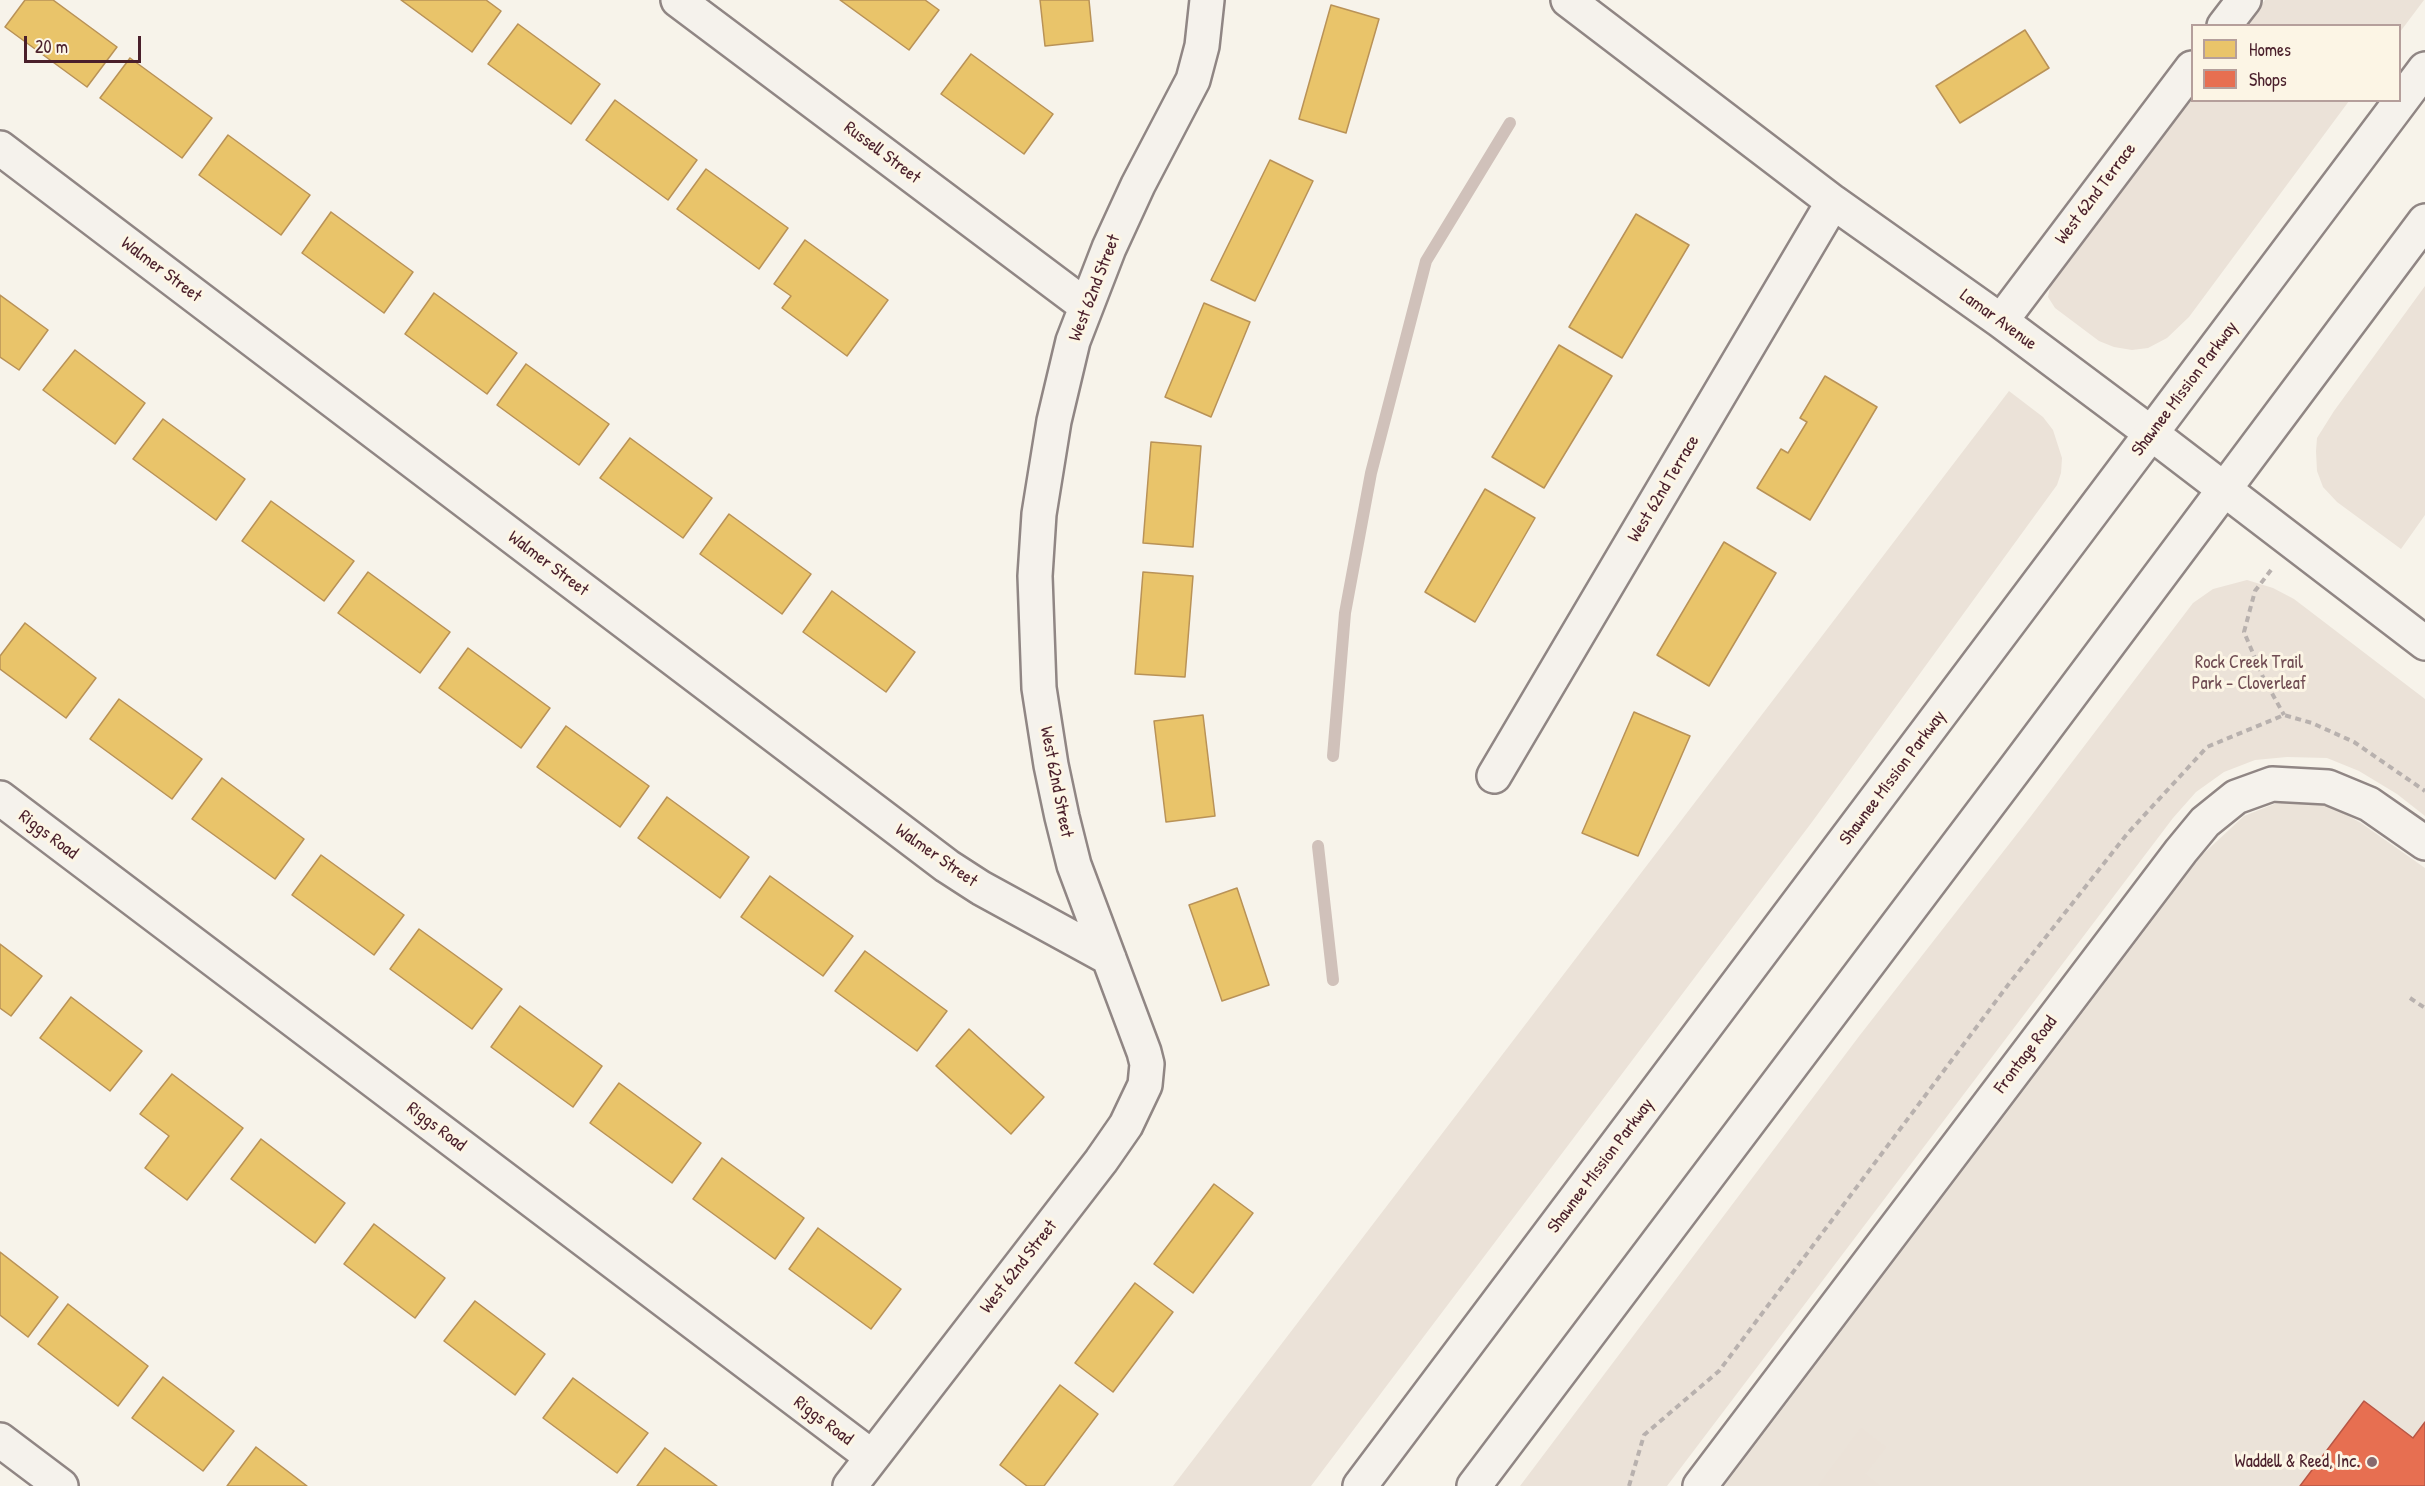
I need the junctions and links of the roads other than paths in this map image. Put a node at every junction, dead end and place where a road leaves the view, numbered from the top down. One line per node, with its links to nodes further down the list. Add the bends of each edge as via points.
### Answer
1 (678, 0): 13 (main road, Russell Street)
2 (1207, 0): 13 (main road, West 62nd Street, via 1202,46 1193,80 1138,185)
3 (1568, 0): 11 (main road, Lamar Avenue)
4 (2244, 0): 5 (main road)
5 (2226, 24)
6 (2425, 69): 8 (main road, Shawnee Mission Parkway)
7 (2191, 71): 14 (main road, West 62nd Terrace)
8 (2401, 101)
9 (2400, 102): 15 (main road, Shawnee Mission Parkway)
10 (0, 148): 21 (main road, Walmer Street, via 947,866)
11 (1833, 202): 14 (main road, Lamar Avenue); 18 (main road, West 62nd Terrace)
12 (2425, 221): 16 (main road)
13 (1086, 306): 21 (main road, West 62nd Street, via 1062,380 1046,472 1035,576 1035,632 1039,688 1062,817 1074,866)
14 (2001, 321): 15 (main road, Lamar Avenue)
15 (2152, 434): 16 (main road, Lamar Avenue); 26 (main road, Shawnee Mission Parkway)
16 (2224, 488): 17 (main road, Lamar Avenue); 27 (main road)
17 (2425, 643)
18 (1494, 776)
19 (0, 798): 23 (main road, Riggs Road)
20 (2425, 843): 28 (main road, Frontage Road, via 2369,804 2328,787 2272,784 2236,797 2205,822)
21 (1110, 958): 23 (main road, West 62nd Street, via 1147,1064 1140,1098 1101,1161)
22 (0, 1440): 24 (main road)
23 (872, 1457): 25 (main road, West 62nd Street)
24 (62, 1486)
25 (850, 1486)
26 (1360, 1486)
27 (1474, 1486)
28 (1700, 1486)

